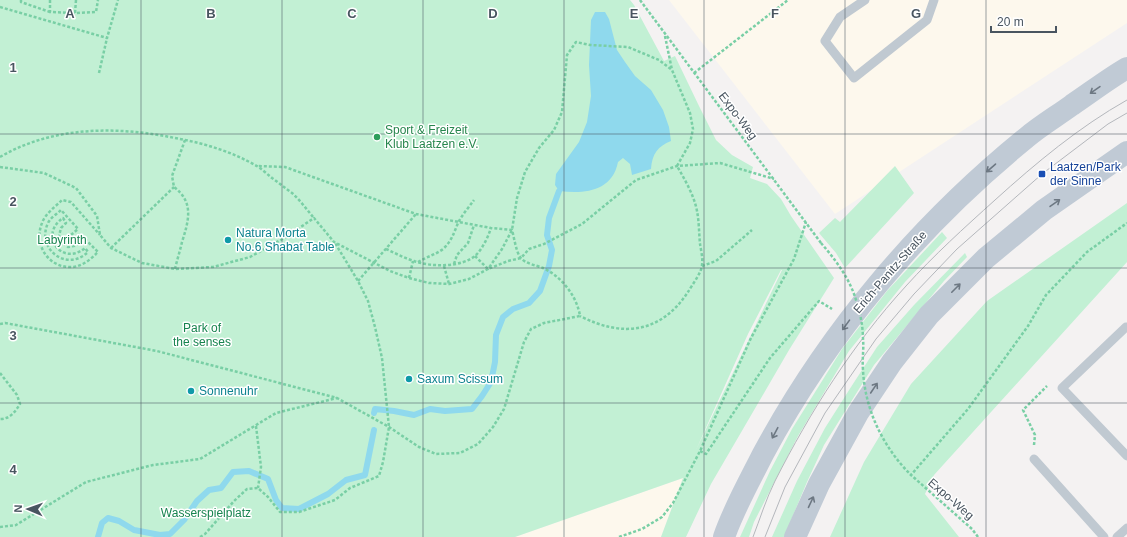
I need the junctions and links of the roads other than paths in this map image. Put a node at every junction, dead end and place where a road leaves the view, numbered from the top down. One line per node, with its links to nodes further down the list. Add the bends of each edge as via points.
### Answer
1 (864, 0): 2 (lane, via 840,17 825,41 854,78 927,20)
2 (934, 0)
3 (1127, 68): 9 (main road, Erich-Panitz-Straße, one-way to 9, via 1026,137 954,200 896,262 820,359 784,416 733,512)
4 (1127, 152): 10 (main road, one-way to 4, via 858,413 892,362 929,315 986,258 1038,215)
5 (1126, 327): 6 (lane, via 1062,388)
6 (1127, 456)
7 (1034, 459): 11 (lane)
8 (1127, 528): 12 (lane)
9 (724, 537)
10 (795, 537)
11 (1104, 537)
12 (1117, 537)

